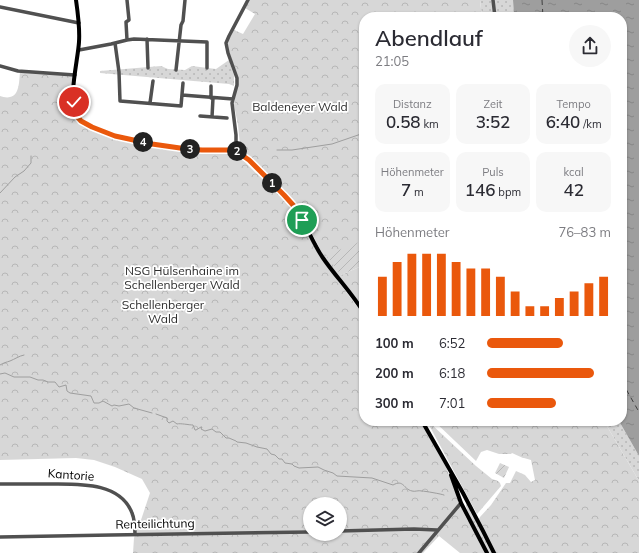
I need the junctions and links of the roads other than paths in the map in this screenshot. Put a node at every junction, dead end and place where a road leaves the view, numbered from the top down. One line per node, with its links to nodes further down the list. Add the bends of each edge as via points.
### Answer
1 (76, 0): 8 (main road)
2 (127, 0): 9 (street)
3 (184, 0): 11 (street)
4 (248, 0): 24 (street, via 226,43 237,78)
5 (493, 0): 7 (street)
6 (0, 7): 8 (street)
7 (494, 12)
8 (79, 23): 13 (main road)
9 (127, 40): 10 (street); 12 (street)
10 (147, 40): 11 (street); 15 (street)
11 (180, 41): 16 (street, via 207,42); 17 (street)
12 (115, 43): 13 (street); 25 (street, via 120,101)
13 (79, 50): 18 (main road)
14 (0, 66): 18 (street, via 18,71)
15 (148, 68)
16 (207, 68)
17 (176, 70)
18 (75, 75): 29 (main road, via 74,110 84,123 115,136 152,144)
19 (153, 81): 25 (street)
20 (182, 83): 22 (street)
21 (211, 86): 23 (street)
22 (182, 95): 23 (street); 25 (street, via 181,106)
23 (212, 98): 24 (street); 27 (street)
24 (233, 99): 29 (street)
25 (150, 103)
26 (200, 116): 27 (street)
27 (212, 117): 28 (street)
28 (227, 118)
29 (236, 151): 30 (main road, via 254,164 294,206 322,257)
30 (359, 306)
31 (425, 426): 32 (main road)
32 (448, 464): 34 (main road); 35 (main road)
33 (0, 484): 39 (street, Kantorie, via 80,485 110,490 121,497 130,508 134,518)
34 (467, 499): 35 (main road); 43 (main road)
35 (461, 502): 36 (street); 42 (main road)
36 (437, 530): 37 (street); 41 (street)
37 (347, 531)
38 (303, 532): 39 (street, Renteilichtung)
39 (135, 535): 40 (street, Renteilichtung)
40 (0, 537)
41 (419, 553)
42 (487, 553)
43 (494, 553)

